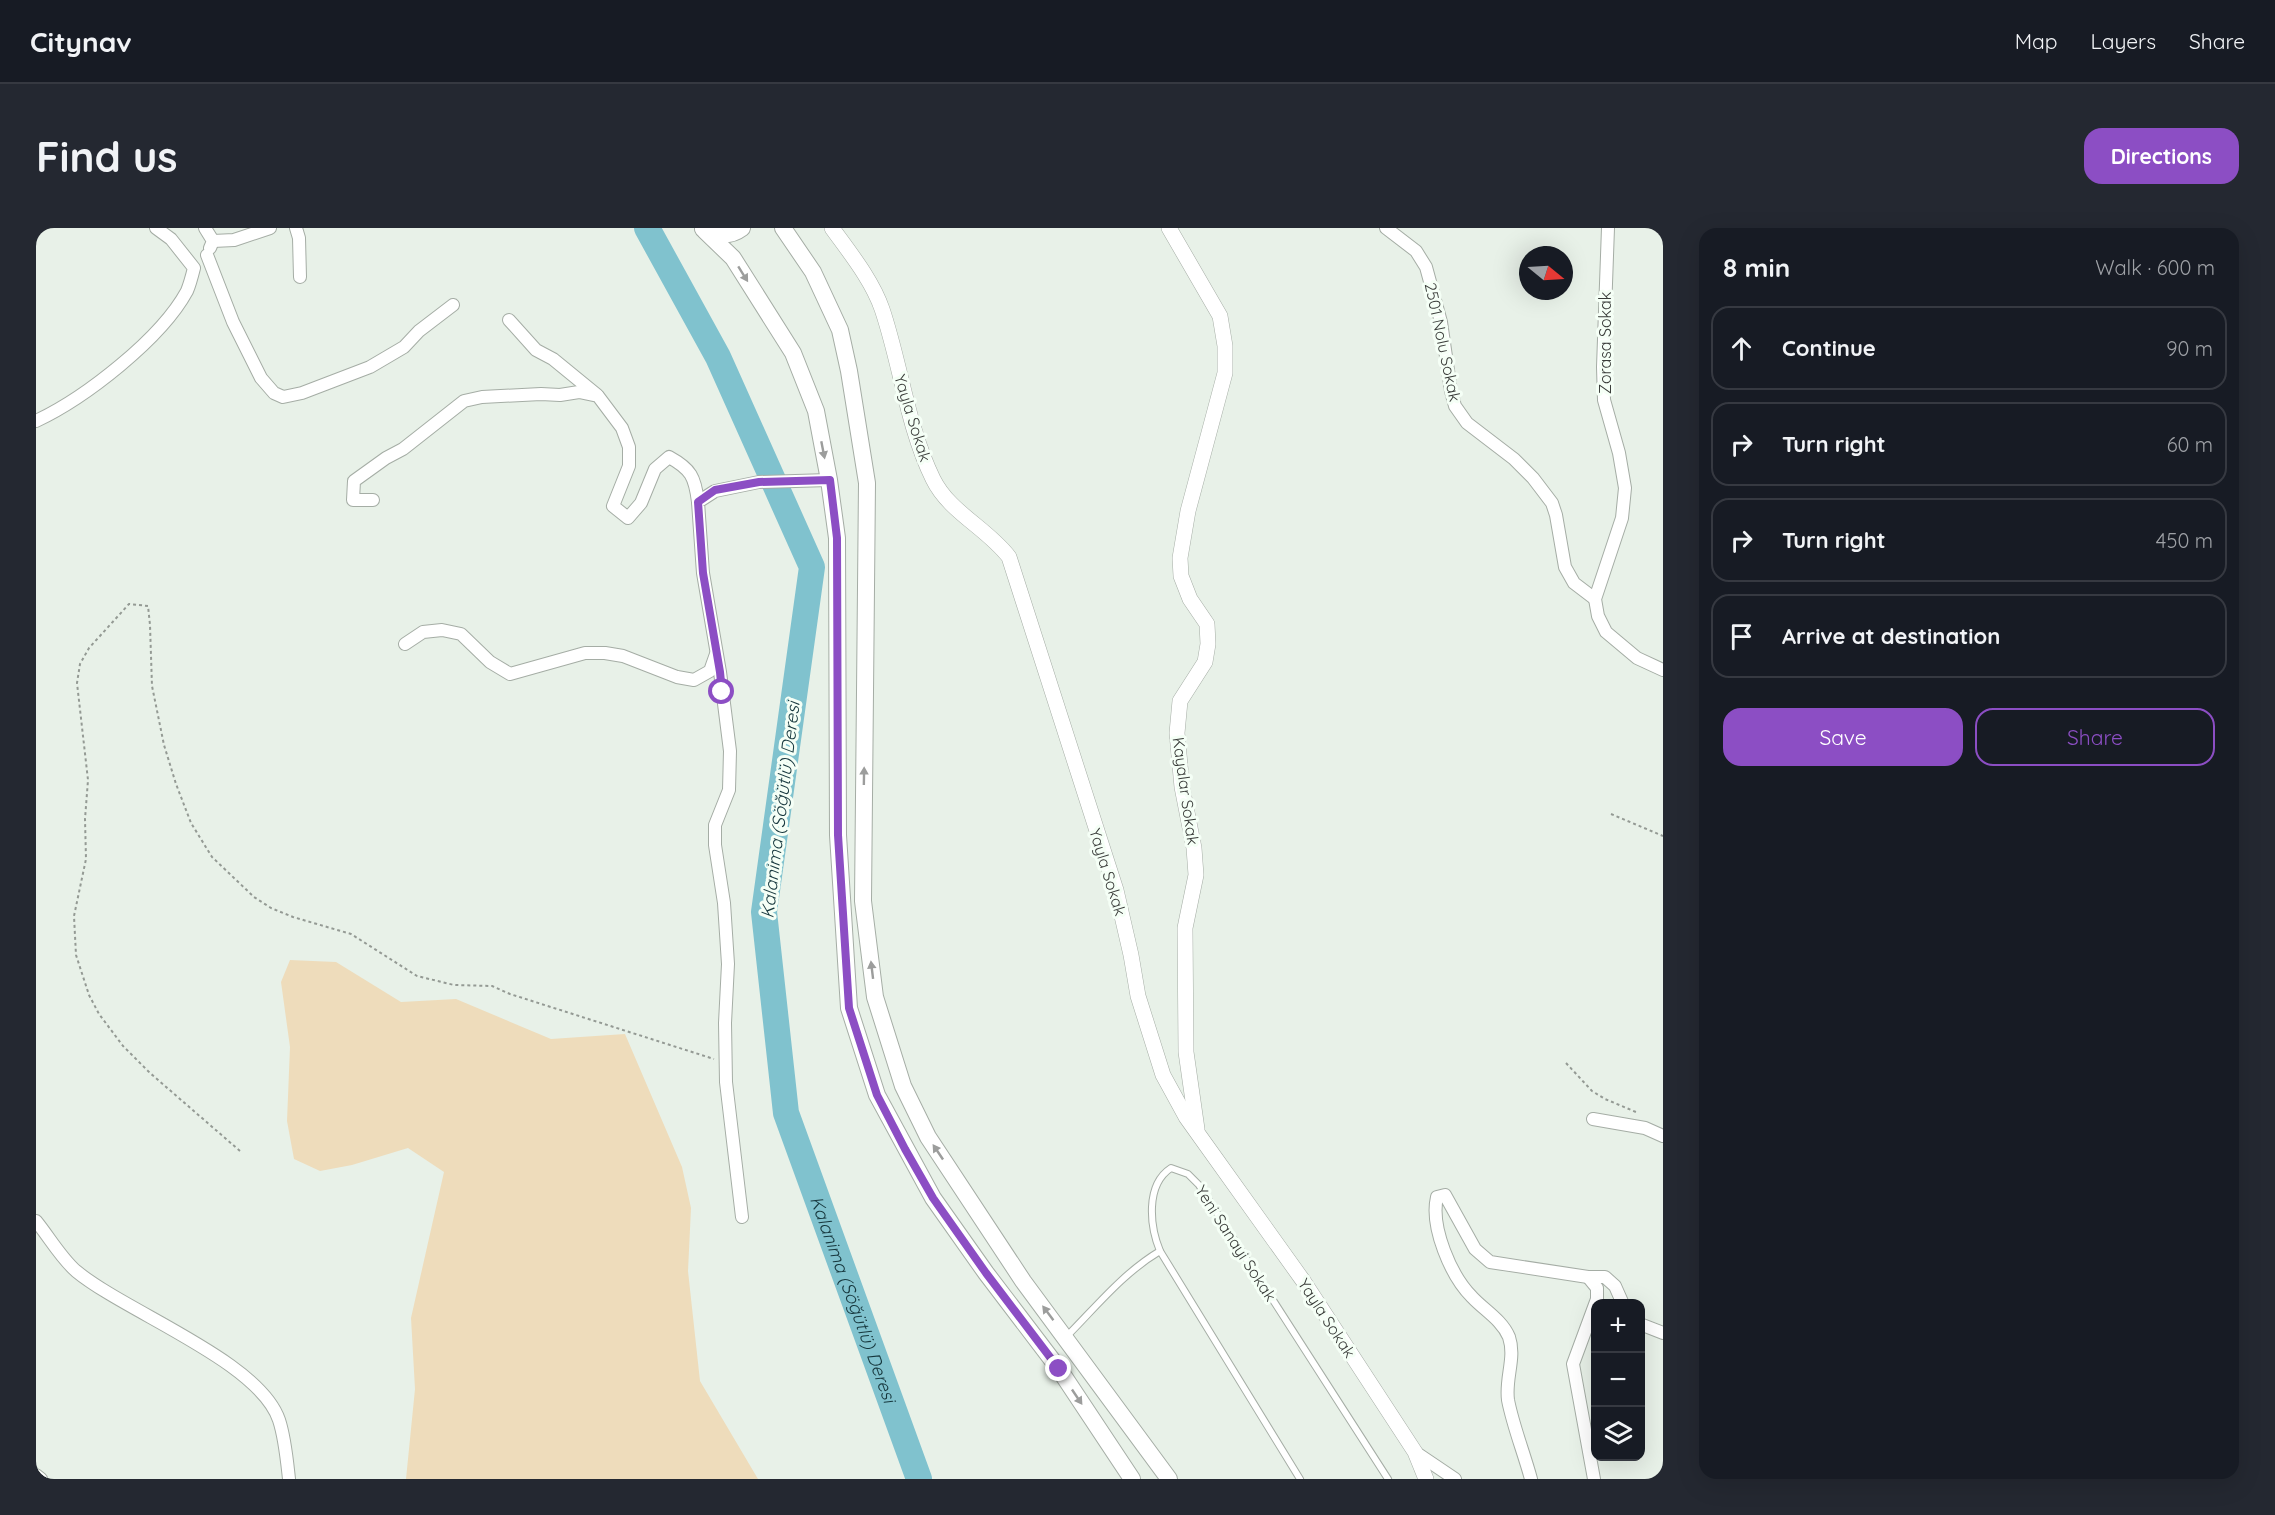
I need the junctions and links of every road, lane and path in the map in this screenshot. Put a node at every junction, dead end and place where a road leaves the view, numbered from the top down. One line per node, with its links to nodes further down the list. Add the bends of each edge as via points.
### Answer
1 (156, 228): 14 (street, via 171,238)
2 (205, 228): 12 (street)
3 (270, 228): 12 (street, via 234,240)
4 (296, 228): 15 (street)
5 (742, 228): 11 (main road, via 726,235)
6 (783, 228): 43 (main road, one-way to 6, via 1023,1281 928,1137 903,1086 875,998 863,901 867,483 840,330 813,272)
7 (832, 228): 33 (street, Yayla Sokak, via 861,269 881,308 918,444 934,481 949,501 1009,557 1116,890 1151,1041 1163,1075)
8 (1169, 228): 33 (street, Kayalar Sokak, via 1220,316 1225,346 1225,373 1188,511 1180,558 1181,576 1190,599 1207,624 1208,644 1204,662 1180,701 1177,734 1196,874 1185,928 1186,1052)
9 (1386, 228): 23 (street, 2501 Nolu Sokak, via 1416,251 1426,267 1441,322 1455,406 1467,423 1533,478 1552,503 1565,567 1574,584)
10 (1608, 228): 23 (street, Zorasa Sokak, via 1604,400 1625,488 1622,518)
11 (703, 229): 20 (main road, one-way to 20, via 733,258 793,352 816,411)
12 (213, 241): 13 (street)
13 (207, 255): 14 (street); 16 (street, via 256,369 267,386 283,397 370,367 404,347)
14 (194, 268): 19 (street, via 188,290 164,322 123,363)
15 (300, 277)
16 (453, 305)
17 (509, 320): 18 (street, via 536,350 553,358)
18 (598, 396): 21 (street, via 579,392 464,401 354,481 353,500); 22 (street, via 622,428 629,447 629,466 613,506 628,518 641,503 655,469 669,457 685,466 696,482)
19 (36, 421)
20 (830, 480): 22 (street, via 759,482 715,490); 48 (main road, one-way to 48, via 837,538 838,835 849,1008 877,1095 933,1198 1059,1369)
21 (373, 500)
22 (698, 502): 25 (street, via 703,573)
23 (1595, 599): 26 (street, via 1606,632 1637,658)
24 (405, 644): 25 (street, via 423,633 442,630 461,634 490,662 510,674 585,653 605,653 694,680 711,671)
25 (716, 653): 29 (street, via 730,752 729,790 716,825 715,845 728,963)
26 (1663, 670)
27 (1611, 814): 28 (path)
28 (1663, 836)
29 (725, 1063): 35 (path, via 492,986 454,985 417,976 351,934 292,917 254,897 212,857 191,823 169,764 152,686 148,606 129,604 89,648 80,664 77,683 88,780 86,859 74,916 76,955 89,995 123,1046); 36 (street)
30 (1566, 1063): 31 (path, via 1599,1095)
31 (1644, 1115)
32 (1593, 1119): 34 (street, via 1645,1128)
33 (1197, 1134): 44 (street, Yayla Sokak, via 1304,1282)
34 (1663, 1136)
35 (240, 1151)
36 (742, 1216)
37 (36, 1221): 47 (street, via 75,1270 226,1362 257,1388 279,1420)
38 (1160, 1251): 43 (lane, via 1142,1262); 50 (lane, Yeni Sanayi Sokak); 51 (lane, Yeni Sanayi Sokak, via 1152,1228 1155,1193 1158,1181 1171,1168 1188,1174 1199,1185)
39 (1588, 1277): 40 (street, via 1605,1277); 54 (street, via 1490,1262 1475,1249 1445,1195 1437,1197 1434,1209 1455,1277 1508,1335 1513,1351 1508,1400); 55 (street, via 1597,1288 1597,1299 1573,1364)
40 (1621, 1299)
41 (1645, 1326): 42 (street)
42 (1663, 1333)
43 (1066, 1337): 49 (main road)
44 (1415, 1452): 52 (street); 53 (street, Yayla Sokak)
45 (36, 1475): 46 (street)
46 (41, 1479)
47 (289, 1479)
48 (1132, 1479)
49 (1169, 1479)
50 (1300, 1479)
51 (1388, 1479)
52 (1426, 1479)
53 (1455, 1479)
54 (1531, 1479)
55 (1594, 1479)

